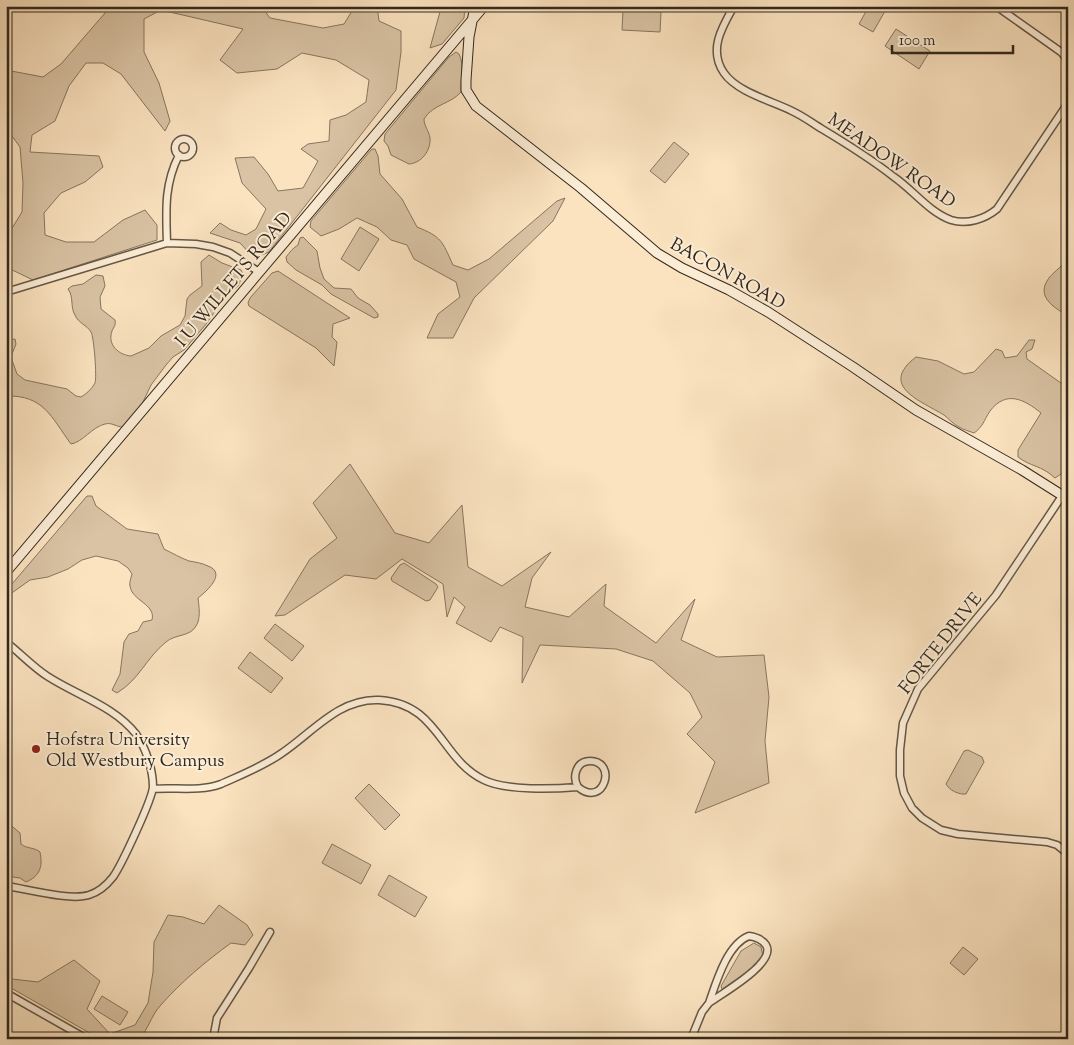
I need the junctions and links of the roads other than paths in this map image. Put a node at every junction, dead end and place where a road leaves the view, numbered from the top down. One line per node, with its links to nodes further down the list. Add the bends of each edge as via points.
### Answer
1 (474, 6): 5 (street, BACON ROAD)
2 (484, 6): 5 (street, I U WILLETS ROAD)
3 (734, 6): 7 (street, MEADOW ROAD, via 720,32 717,47 719,63 730,80 795,112 856,149 938,213 952,220 977,220 997,209)
4 (996, 6): 6 (street)
5 (472, 21): 10 (street, I U WILLETS ROAD); 12 (street, BACON ROAD, via 466,80 470,99 657,253 768,312 916,410)
6 (1068, 60)
7 (1068, 103)
8 (179, 155): 9 (street, via 170,173 166,195)
9 (167, 243): 10 (street, via 213,247); 11 (street)
10 (259, 272): 13 (street, I U WILLETS ROAD)
11 (6, 292)
12 (1065, 498): 17 (street, FORTE DRIVE, via 996,595 918,689 903,723 900,776 912,808 940,830 1047,842)
13 (6, 572)
14 (6, 642): 16 (street, via 46,676 127,724 146,754)
15 (578, 787): 15 (street, via 586,792 600,789 606,777 603,768 595,762 581,764 575,772); 16 (street, via 510,787 484,780 465,767 419,713 400,704 378,700 357,702 340,709 281,754 220,784 196,789)
16 (153, 788): 18 (street, via 114,875 100,890 74,897)
17 (1068, 854)
18 (6, 886)
19 (270, 932): 23 (street, via 217,1018)
20 (6, 993): 22 (street)
21 (708, 1003): 21 (street, via 759,967 768,954 762,941 749,936 736,945 721,970); 24 (street)
22 (87, 1039)
23 (214, 1039)
24 (691, 1039)

